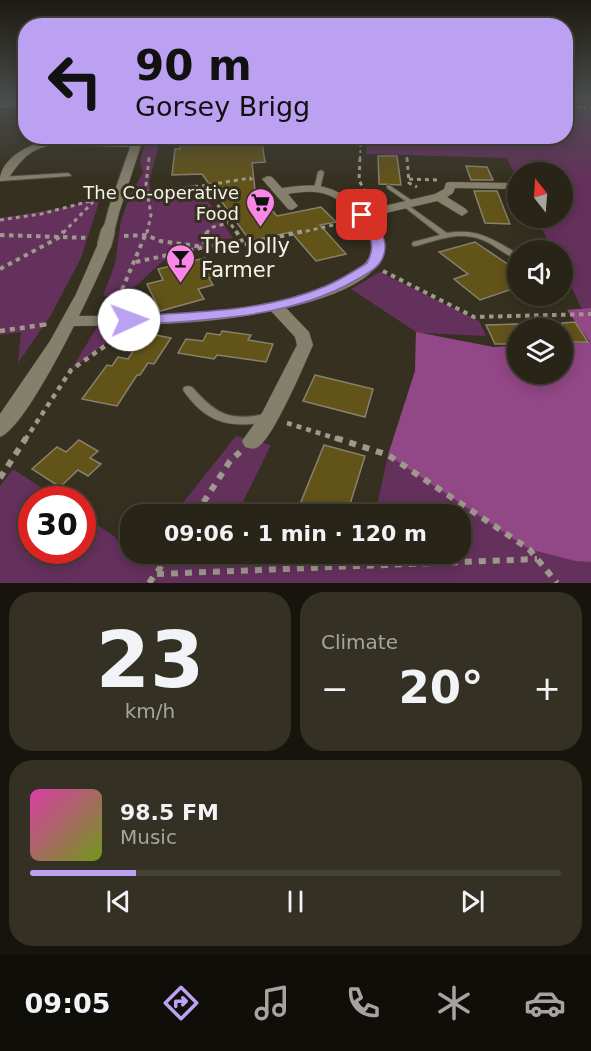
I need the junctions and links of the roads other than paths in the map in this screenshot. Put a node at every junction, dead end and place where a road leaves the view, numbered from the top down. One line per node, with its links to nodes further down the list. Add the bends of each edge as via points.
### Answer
1 (42, 144): 7 (street, via 21,154)
2 (76, 144): 3 (street)
3 (98, 144)
4 (137, 144): 22 (street, bridge, via 93,275)
5 (321, 172): 11 (lane)
6 (68, 175): 7 (lane)
7 (1, 178)
8 (263, 183): 12 (street)
9 (507, 186): 13 (street, via 454,184)
10 (389, 187): 14 (lane)
11 (317, 189): 12 (street); 17 (street, via 341,197)
12 (280, 192): 15 (street)
13 (436, 197): 14 (street); 16 (street)
14 (408, 204): 17 (street); 18 (lane)
15 (292, 206)
16 (462, 212)
17 (367, 215): 21 (street, via 379,248 372,266 331,289)
18 (446, 236): 19 (lane); 20 (lane, via 478,234)
19 (416, 244)
20 (507, 251)
21 (274, 306): 22 (street, via 173,318); 24 (street, via 303,336 304,345)
22 (71, 321): 25 (street)
23 (188, 390): 24 (lane, via 222,420)
24 (269, 418): 26 (street)
25 (0, 429)
26 (252, 441)

